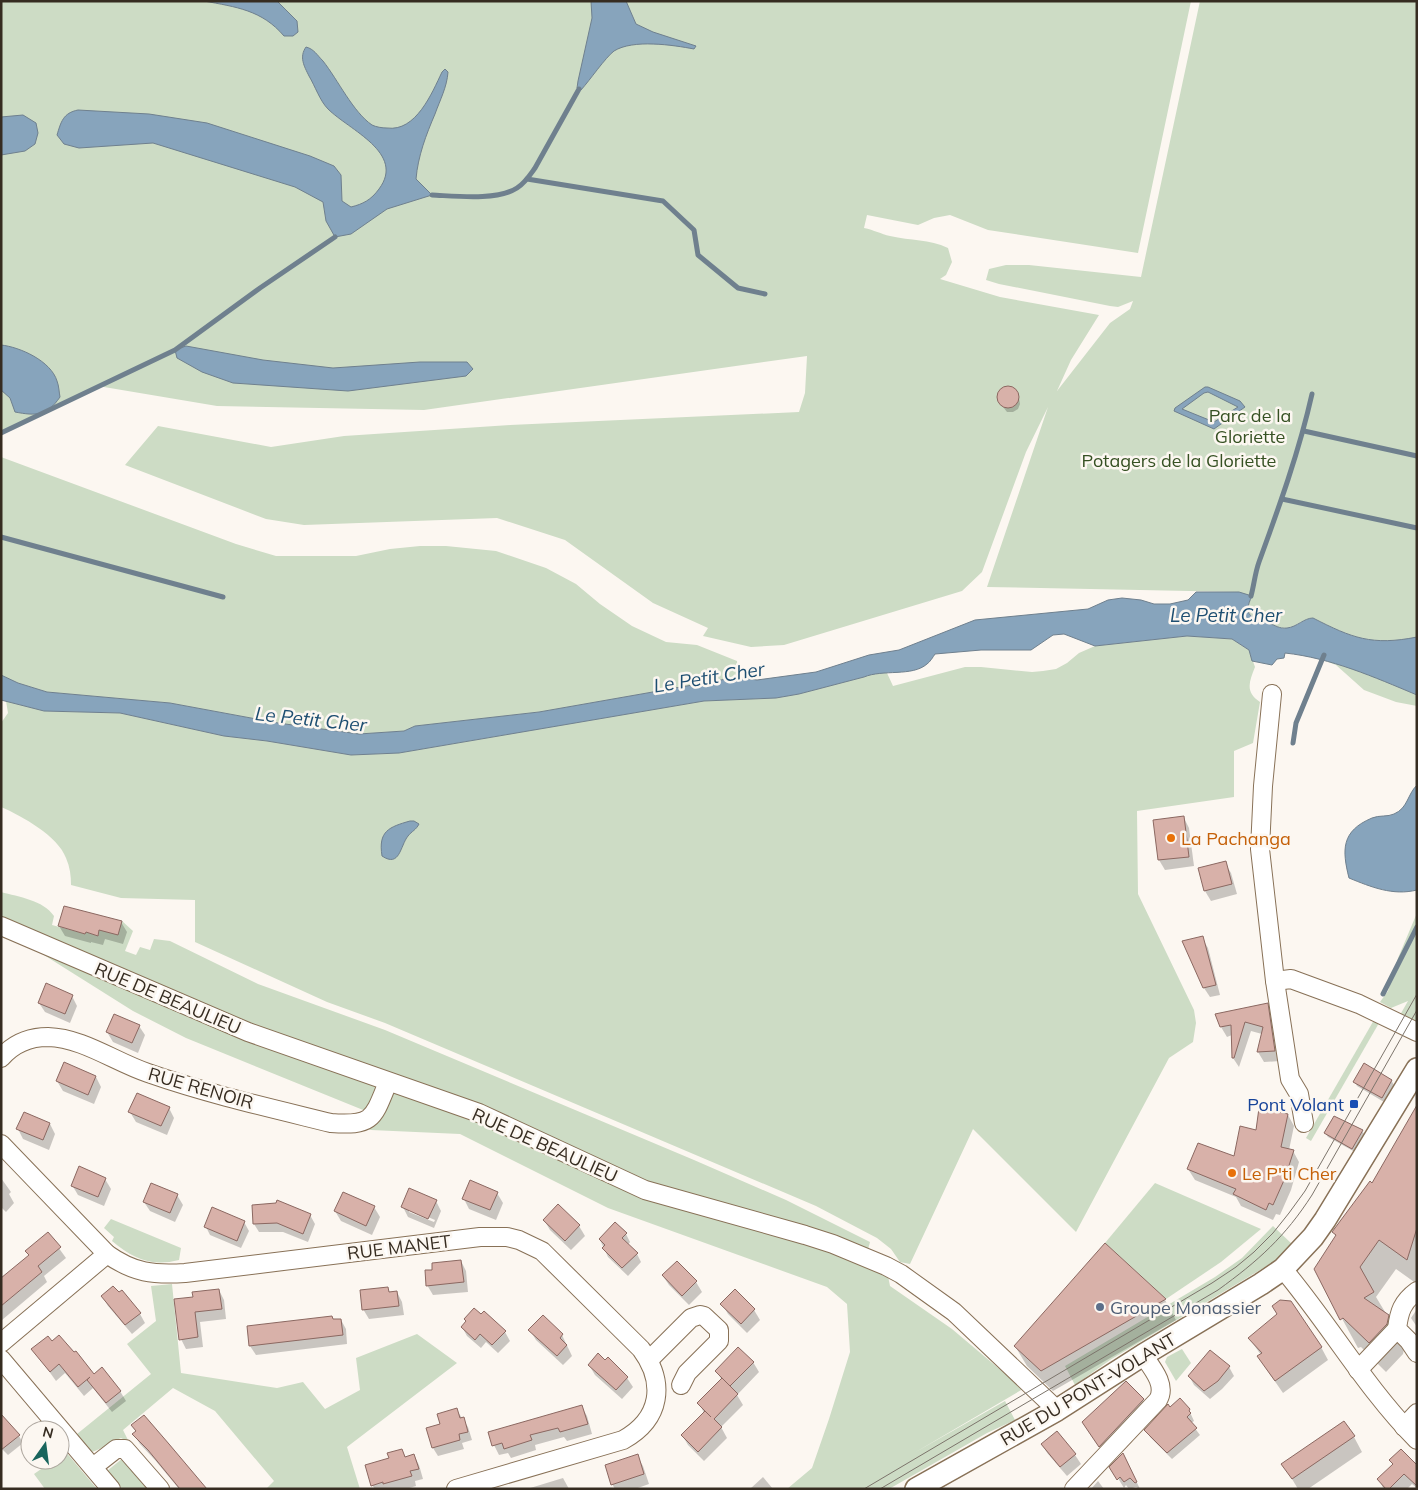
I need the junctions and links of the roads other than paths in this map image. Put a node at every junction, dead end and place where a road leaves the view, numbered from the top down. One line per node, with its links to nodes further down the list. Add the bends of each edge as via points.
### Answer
1 (1272, 694): 3 (street, via 1260,849)
2 (1, 926): 7 (street, RUE DE BEAULIEU, via 248,1032)
3 (1275, 981): 4 (street, via 1291,979 1359,1004); 8 (street, via 1290,1079 1299,1094)
4 (1417, 1032)
5 (1, 1058): 7 (street, RUE RENOIR, via 24,1041 60,1038 192,1088 331,1123 362,1123 380,1103)
6 (1417, 1069): 11 (main road, RUE DU PONT-VOLANT, via 1325,1220)
7 (388, 1082): 21 (street, RUE DE BEAULIEU, via 479,1113 646,1190 805,1235 886,1266 954,1312)
8 (1304, 1124)
9 (1, 1144): 10 (street)
10 (108, 1254): 14 (street); 18 (street, RUE MANET, via 137,1270 162,1274 480,1237 513,1239 542,1251)
11 (1283, 1270): 16 (main road, RUE DU PONT-VOLANT); 19 (street)
12 (1417, 1291): 13 (street, via 1403,1303)
13 (1397, 1330): 15 (street, via 1410,1341); 19 (street)
14 (1, 1343)
15 (1417, 1353)
16 (1143, 1355): 21 (main road, RUE DU PONT-VOLANT); 30 (street, via 1160,1384 1161,1395)
17 (1, 1359): 25 (street)
18 (649, 1360): 20 (street, via 691,1318 700,1314 704,1316 719,1330 719,1341 687,1373); 28 (street, RUE MANET, via 656,1380 656,1401 647,1421 633,1434 623,1440)
19 (1358, 1370): 23 (street)
20 (681, 1385)
21 (1057, 1410): 29 (main road, RUE DU PONT-VOLANT)
22 (1417, 1412): 23 (street)
23 (1404, 1426): 24 (street)
24 (1417, 1440)
25 (93, 1467): 26 (street); 27 (street, via 116,1449 125,1449)
26 (111, 1489)
27 (160, 1489)
28 (456, 1489)
29 (916, 1489)
30 (1074, 1489)

